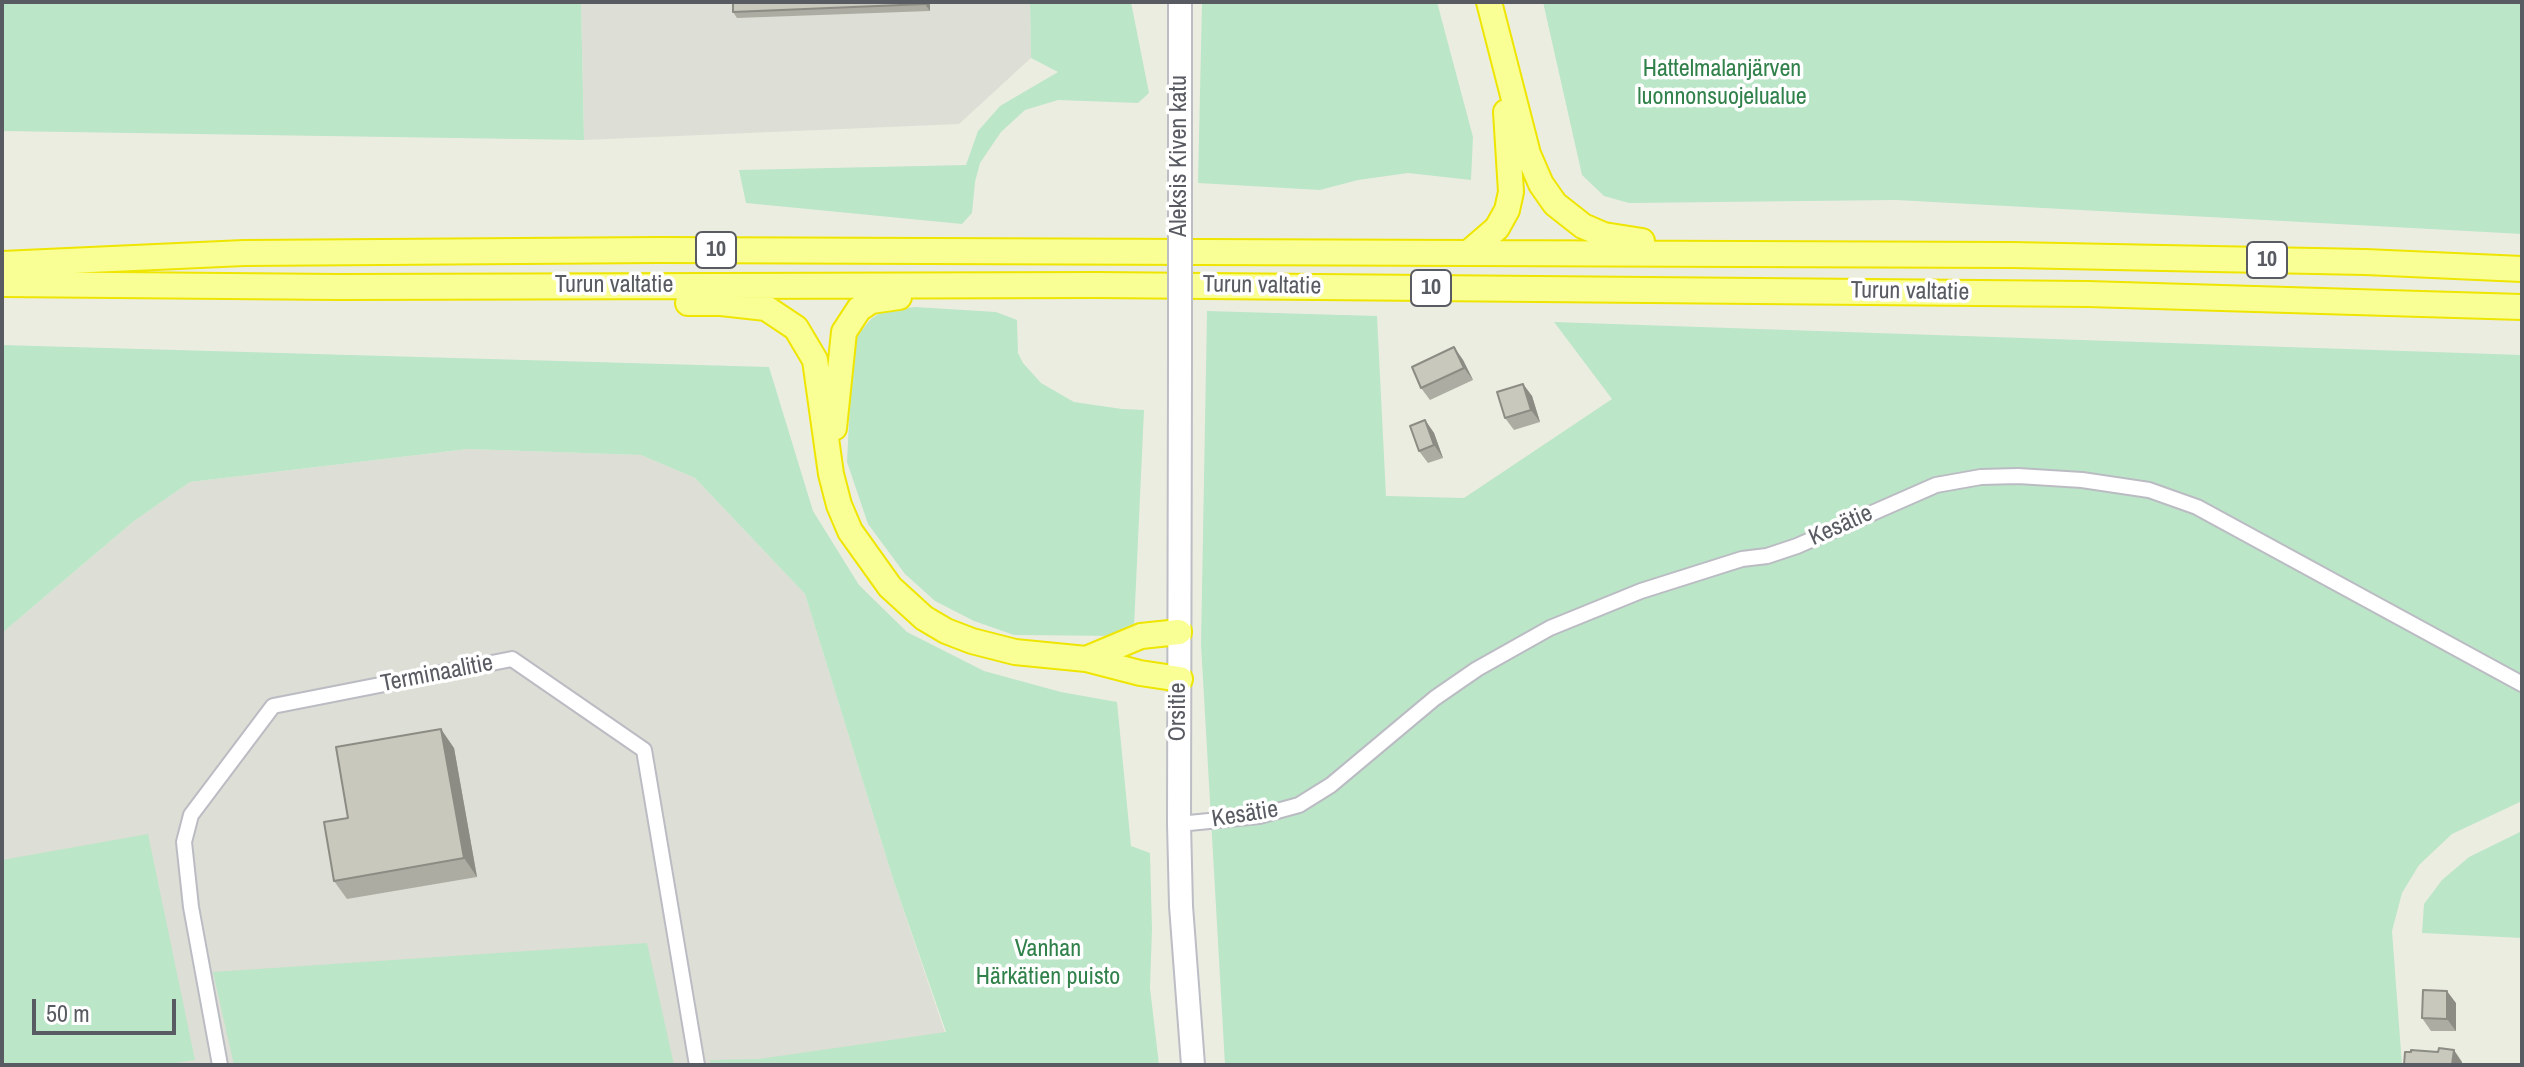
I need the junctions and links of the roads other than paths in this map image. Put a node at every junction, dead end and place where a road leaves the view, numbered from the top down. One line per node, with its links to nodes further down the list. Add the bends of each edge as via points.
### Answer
1 (1180, 2): 12 (main road, Aleksis Kiven katu, bridge)
2 (1489, 2): 3 (highway)
3 (1503, 62): 4 (highway, via 1511,192 1500,223); 5 (highway, via 1528,154 1541,184 1570,218 1604,235)
4 (1468, 253): 5 (highway, Turun valtatie / 10); 6 (highway, Turun valtatie / 10, via 446,251)
5 (1724, 253): 7 (highway, Turun valtatie / 10, via 2027,255)
6 (2, 264)
7 (2522, 269)
8 (2, 284): 10 (highway, Turun valtatie / 10)
9 (1097, 285): 10 (highway, Turun valtatie / 10); 11 (highway, Turun valtatie / 10, via 2088,294); 13 (highway, via 915,295 871,301 859,309 844,332)
10 (339, 287): 13 (highway, via 487,303 721,303 766,308 796,328 815,360)
11 (2522, 307)
12 (1180, 358): 14 (main road, Orsitie)
13 (831, 474): 15 (highway, via 850,531 866,556 924,618 972,641 1015,652)
14 (1179, 632): 15 (highway, via 1141,636); 16 (main road, Orsitie)
15 (1086, 659): 16 (highway)
16 (1180, 679): 18 (main road, Orsitie)
17 (2522, 684): 18 (street, Kesätie, via 2197,507 2149,490 2082,480 1981,477 1936,485 1797,546 1641,591 1550,628 1435,698 1331,785 1299,805 1259,816)
18 (1179, 824): 21 (main road, Orsitie)
19 (220, 1065): 20 (street, Terminaalitie, via 191,907 184,842 191,815 273,706 512,659 644,750)
20 (697, 1065)
21 (1193, 1065)

